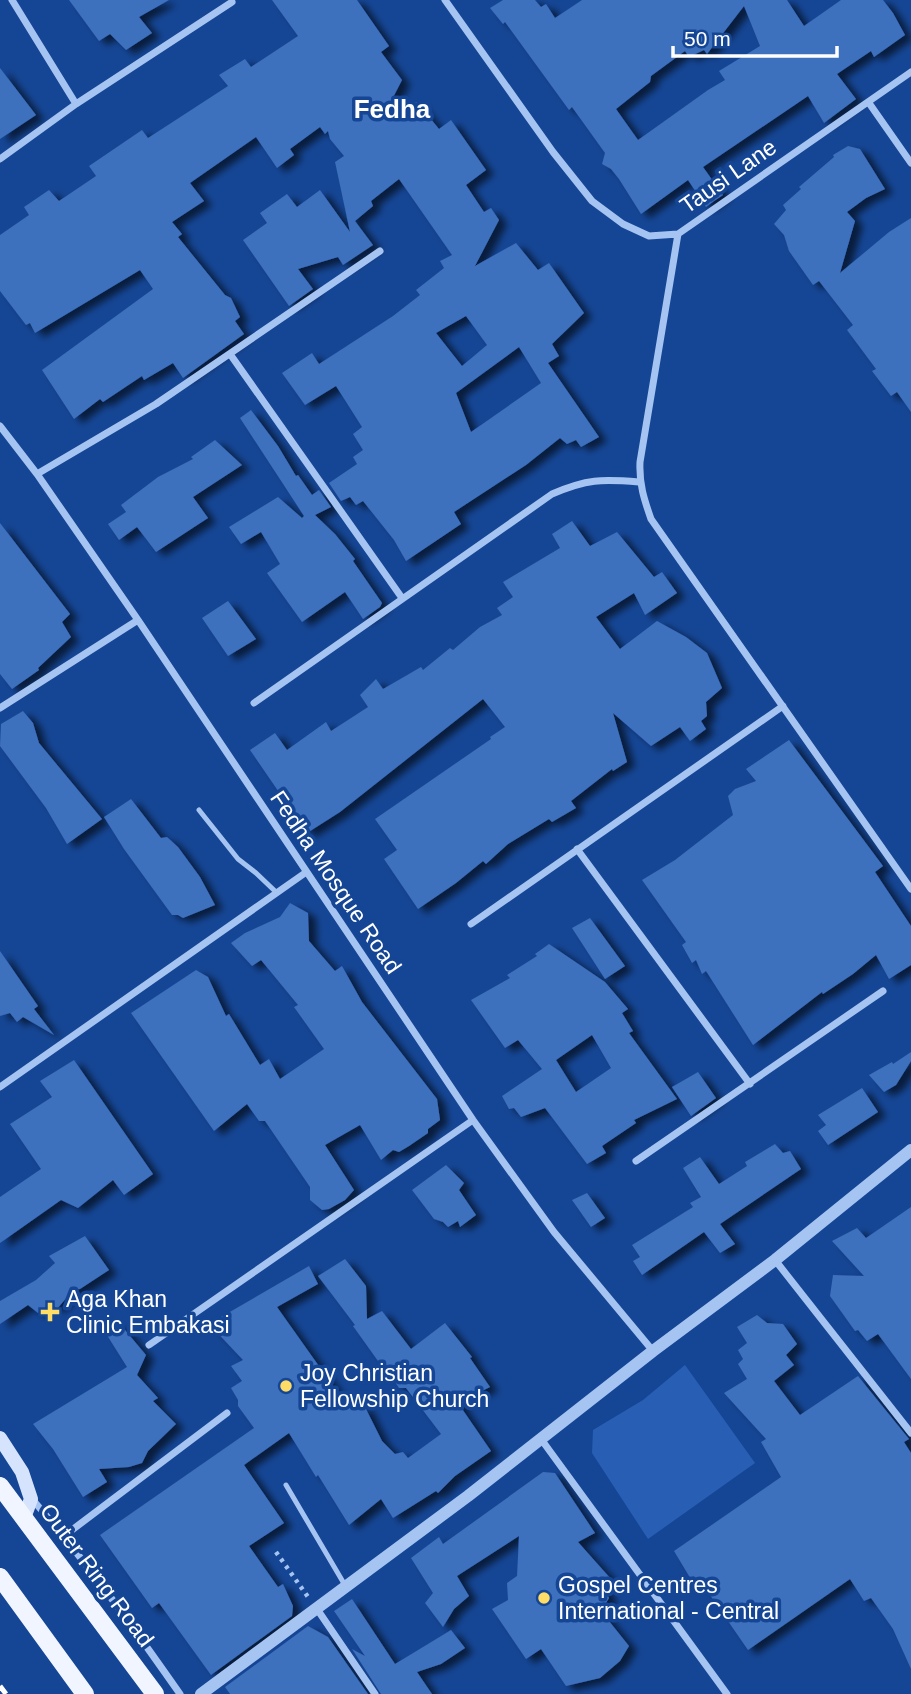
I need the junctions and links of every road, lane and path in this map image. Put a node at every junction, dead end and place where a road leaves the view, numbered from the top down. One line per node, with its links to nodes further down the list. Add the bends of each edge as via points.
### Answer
1 (12, 0): 6 (street)
2 (445, 0): 9 (street, Tausi Lane, via 592,201 649,236)
3 (232, 2): 6 (street)
4 (911, 72): 5 (street, Tausi Lane)
5 (869, 103): 8 (street); 9 (street, Tausi Lane)
6 (76, 104): 7 (street)
7 (0, 159)
8 (911, 163)
9 (678, 234): 14 (street)
10 (380, 251): 11 (street)
11 (230, 354): 13 (street); 15 (street)
12 (0, 426): 13 (street, Fedha Mosque Road)
13 (37, 474): 16 (street, Fedha Mosque Road)
14 (639, 482): 15 (street, via 601,479 552,494); 18 (street, via 651,519)
15 (402, 598): 17 (street)
16 (138, 620): 19 (street); 22 (street, Fedha Mosque Road)
17 (254, 703)
18 (783, 706): 21 (street); 23 (street)
19 (0, 708)
20 (199, 810): 24 (lane, via 239,859)
21 (577, 849): 25 (street); 27 (street)
22 (305, 873): 24 (street); 29 (street, Fedha Mosque Road)
23 (911, 889)
24 (276, 893): 28 (street)
25 (471, 924)
26 (883, 991): 27 (street)
27 (750, 1084): 31 (street)
28 (0, 1087)
29 (473, 1120): 33 (street); 34 (street, Fedha Mosque Road, via 554,1232)
30 (909, 1156): 32 (street)
31 (636, 1161)
32 (775, 1261): 34 (street); 36 (street)
33 (149, 1345)
34 (653, 1351): 38 (street)
35 (227, 1413): 43 (street)
36 (911, 1433)
37 (0, 1438): 41 (main road, via 22,1472)
38 (540, 1438): 46 (street); 53 (street)
39 (286, 1485): 46 (lane)
40 (0, 1486): 42 (main road, Outer Ring Road)
41 (31, 1499): 42 (main road); 43 (street)
42 (24, 1518): 49 (main road, Outer Ring Road)
43 (64, 1536): 50 (street)
44 (275, 1552): 47 (path)
45 (0, 1577): 48 (main road)
46 (346, 1587): 47 (street)
47 (317, 1609): 51 (street); 52 (street)
48 (85, 1694)
49 (155, 1694)
50 (180, 1694)
51 (201, 1694)
52 (375, 1694)
53 (727, 1694)

